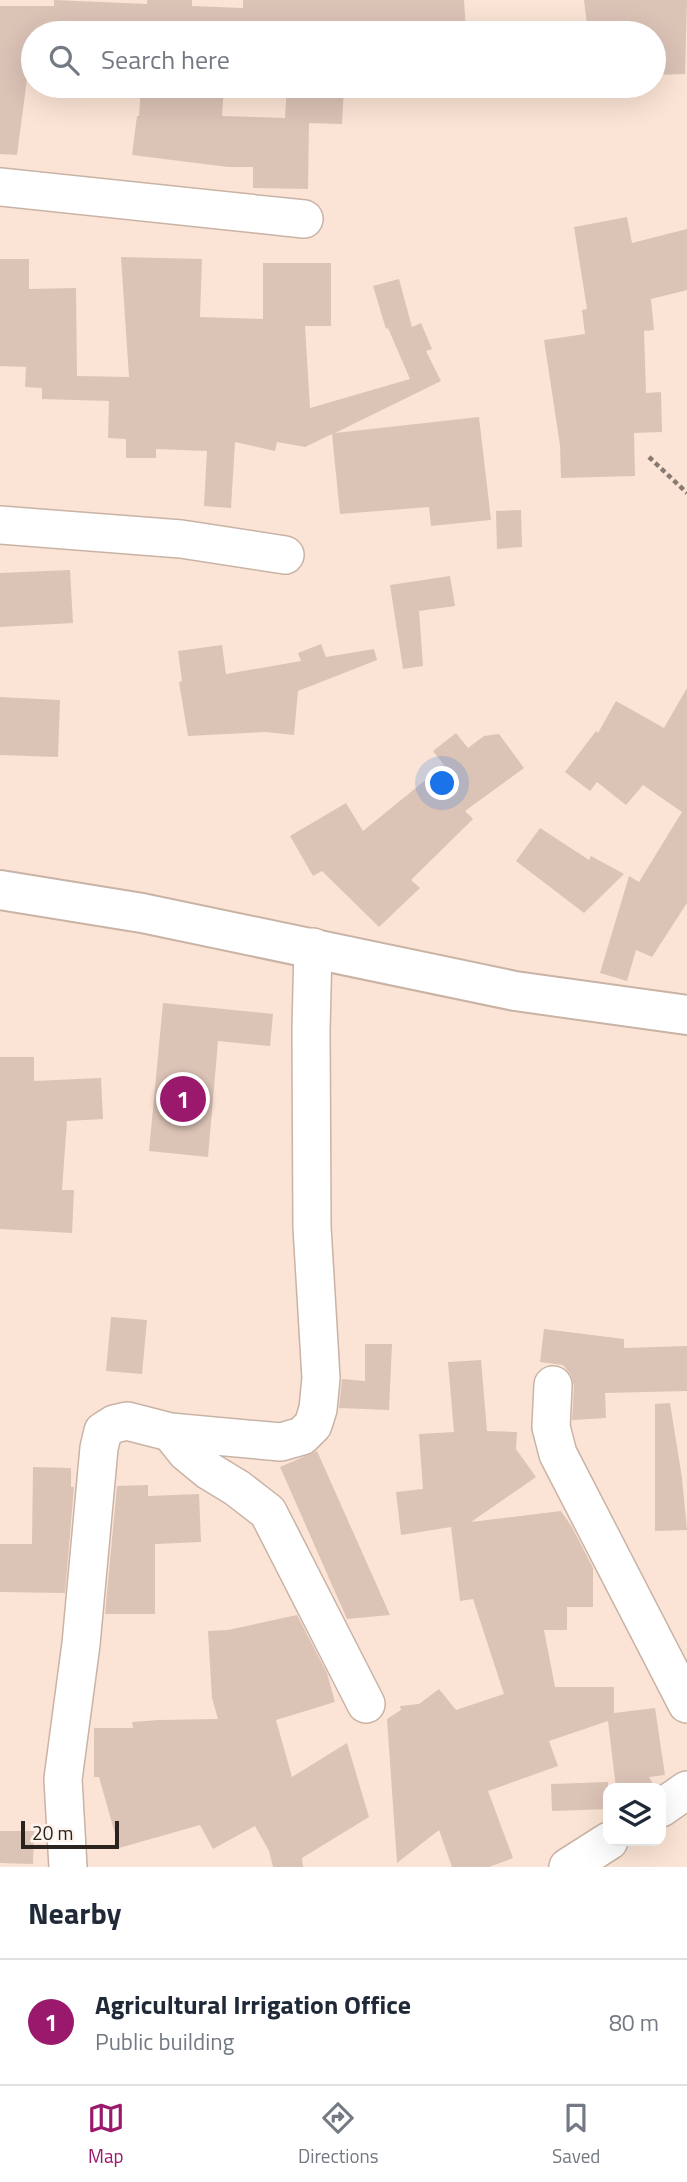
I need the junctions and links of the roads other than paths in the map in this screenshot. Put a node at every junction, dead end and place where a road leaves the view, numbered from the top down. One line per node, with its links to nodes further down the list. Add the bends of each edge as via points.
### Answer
1 (0, 187): 2 (street)
2 (304, 219)
3 (0, 525): 4 (street, via 181,539)
4 (285, 555)
5 (0, 890): 6 (street)
6 (313, 947): 7 (street, via 515,991); 9 (street, via 312,1214 321,1378 318,1409 313,1425 302,1436 281,1441)
7 (687, 1015)
8 (553, 1385): 11 (street, via 551,1427 558,1454)
9 (170, 1432): 10 (street, via 209,1471 268,1512); 15 (street, via 127,1422 114,1424 103,1431 99,1448 62,1779)
10 (366, 1704)
11 (687, 1704)
12 (687, 1790): 13 (street)
13 (666, 1805)
14 (603, 1845): 16 (street)
15 (68, 1867)
16 (568, 1867)

